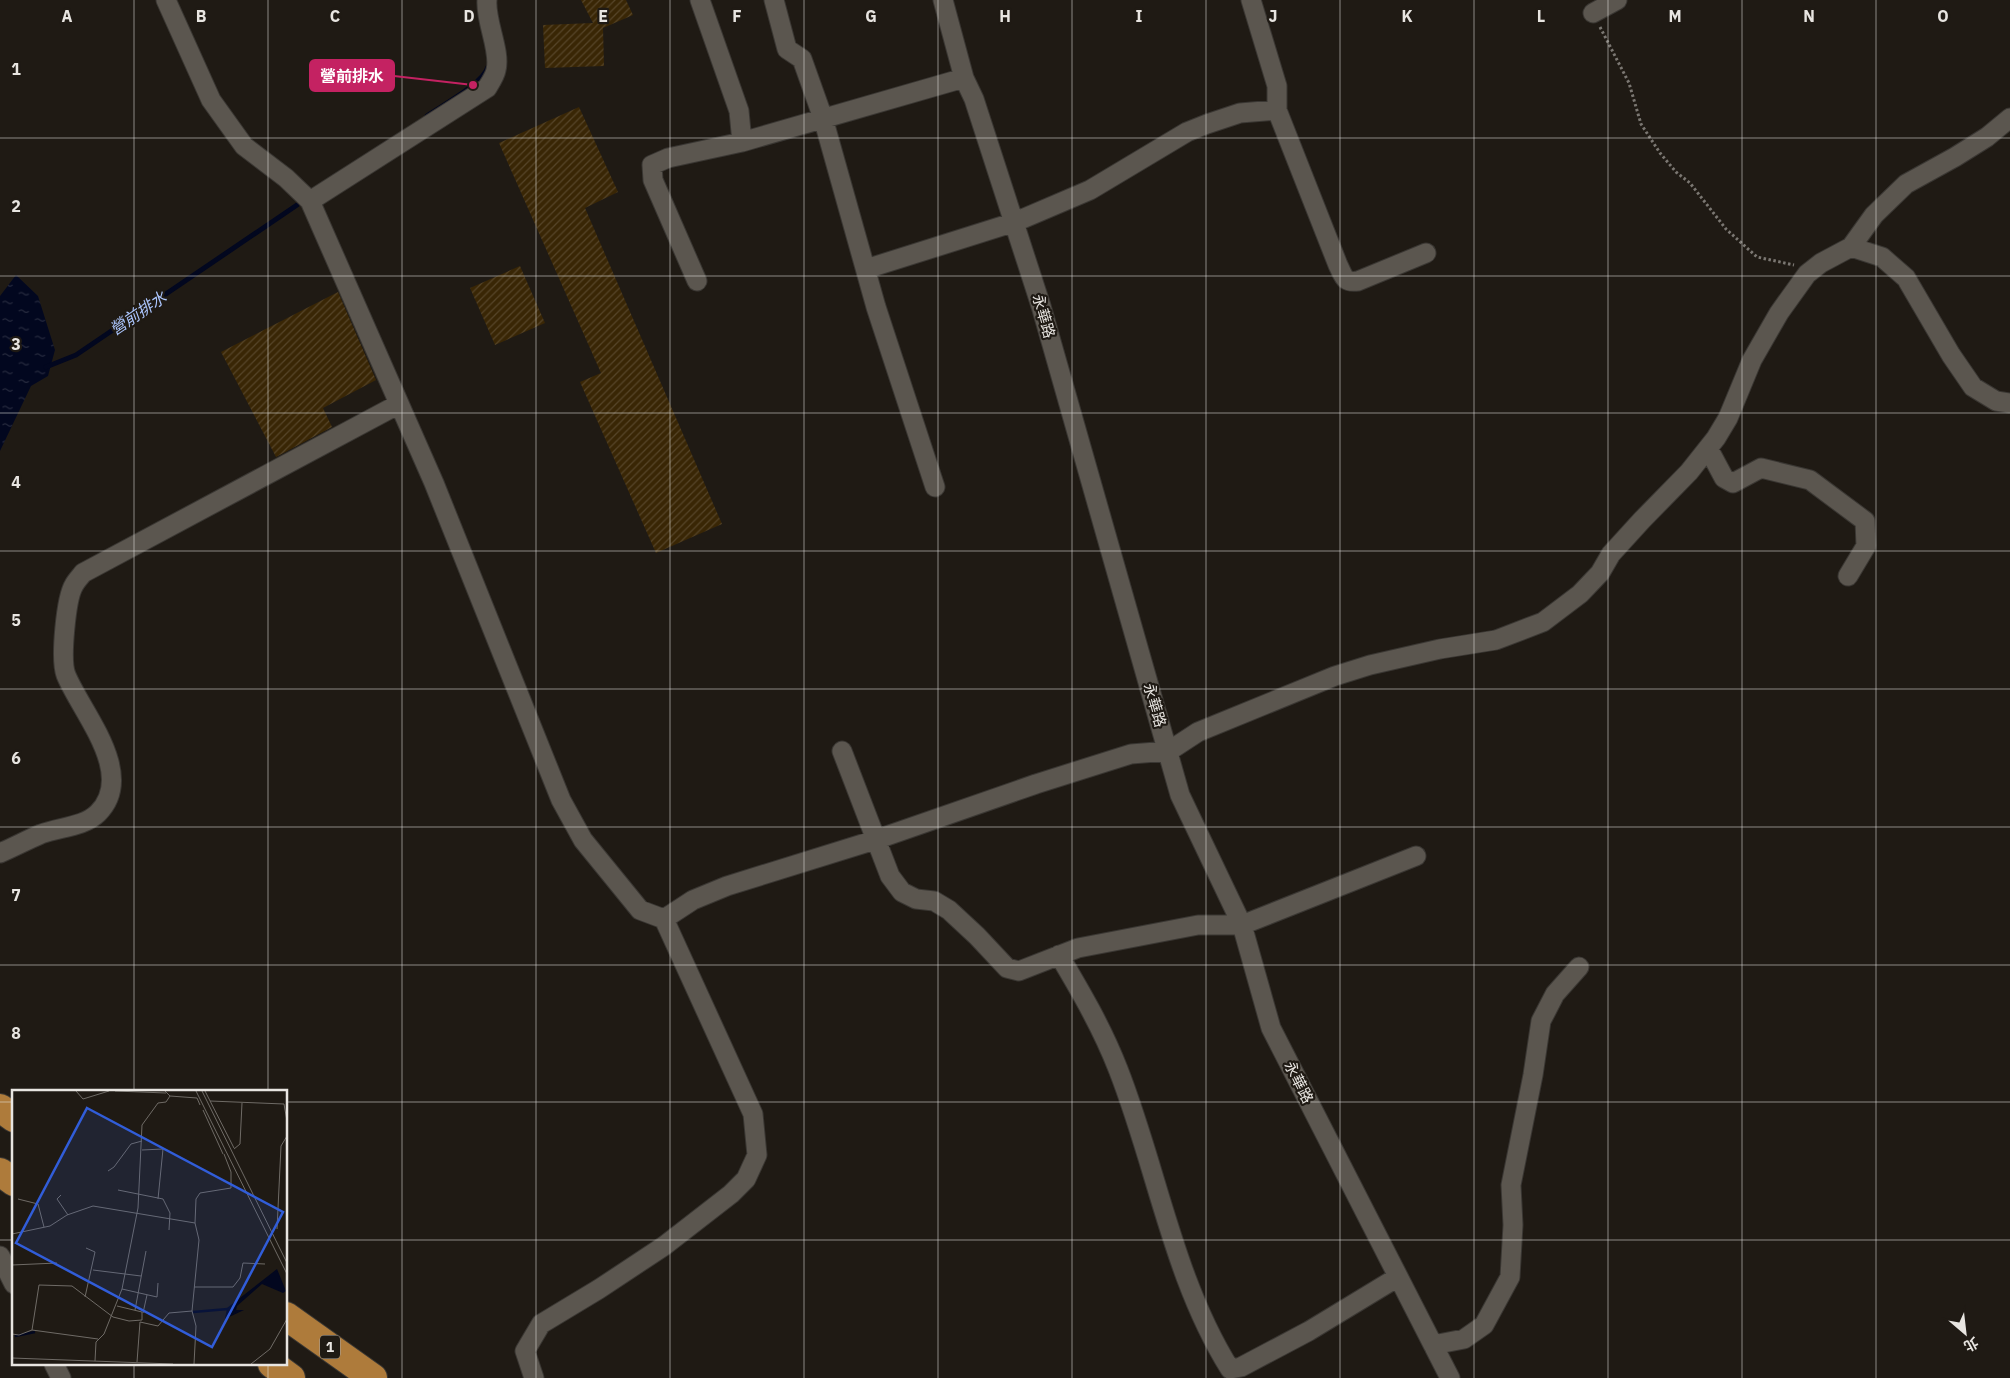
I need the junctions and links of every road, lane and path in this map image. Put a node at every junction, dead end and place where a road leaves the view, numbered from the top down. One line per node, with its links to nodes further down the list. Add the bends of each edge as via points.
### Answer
1 (166, 0): 14 (street, via 211,100 238,138)
2 (487, 0): 14 (street, via 496,70 487,88)
3 (700, 0): 13 (street, via 739,111)
4 (774, 0): 11 (street, via 787,49 802,59)
5 (943, 0): 9 (street, 永華路)
6 (1251, 0): 10 (street, via 1277,86)
7 (1617, 0): 8 (street)
8 (1593, 13): 19 (path, via 1629,83 1641,124 1660,153 1690,183 1726,229 1757,258 1800,267)
9 (964, 78): 11 (street); 15 (street, 永華路)
10 (1277, 110): 15 (street, via 1240,113 1187,132 1090,190); 17 (street, via 1346,279 1358,281)
11 (823, 118): 13 (street); 18 (street)
12 (2010, 118): 16 (street, via 1987,137 1906,184 1874,215)
13 (742, 142): 20 (street, via 668,158 652,166 653,180)
14 (310, 201): 22 (street)
15 (1015, 222): 18 (street); 26 (street, 永華路)
16 (1851, 247): 19 (street); 21 (street, via 1882,257 1906,278 1973,386 1996,401)
17 (1426, 252)
18 (866, 269): 24 (street)
19 (1806, 274): 23 (street, via 1752,360 1728,418)
20 (697, 281)
21 (2010, 403)
22 (399, 404): 29 (street, via 83,573 73,585 67,609 65,673 109,759 111,785 107,801 97,814 74,826 41,834); 31 (street, via 561,800 583,840 640,910)
23 (1708, 448): 25 (street, via 1724,478 1734,483 1761,468 1810,480 1865,521 1866,546); 26 (street, via 1611,554 1600,573 1580,594 1543,622 1496,640 1440,649 1335,676 1198,732)
24 (935, 487)
25 (1848, 576)
26 (1168, 751): 28 (street, via 1132,754); 32 (street, 永華路, via 1180,795)
27 (842, 752): 28 (street)
28 (874, 840): 31 (street, via 727,886 693,900); 33 (street, via 890,876 902,892 934,901 949,910 1006,968 1019,971)
29 (0, 853)
30 (1416, 856): 32 (street)
31 (664, 919): 49 (street, via 753,1114 757,1155 746,1179 731,1194 600,1290 541,1324 525,1351)
32 (1242, 925): 33 (street, via 1198,925 1078,948); 40 (street, 永華路, via 1271,1028)
33 (1058, 955): 40 (street, via 1092,1011 1118,1069 1196,1304 1230,1369 1241,1367 1309,1331)
34 (1579, 967): 43 (street, via 1554,994 1541,1021 1511,1184 1510,1277 1484,1325 1464,1339)
35 (0, 1108): 36 (highway)
36 (12, 1117)
37 (0, 1172): 38 (highway)
38 (12, 1181)
39 (0, 1256): 41 (street)
40 (1398, 1277): 43 (street, 永華路)
41 (12, 1280)
42 (288, 1317): 48 (highway, 1)
43 (1433, 1345): 50 (street, 永華路)
44 (55, 1366): 46 (street)
45 (275, 1366): 47 (highway)
46 (61, 1378)
47 (291, 1378)
48 (373, 1378)
49 (534, 1378)
50 (1450, 1378)

